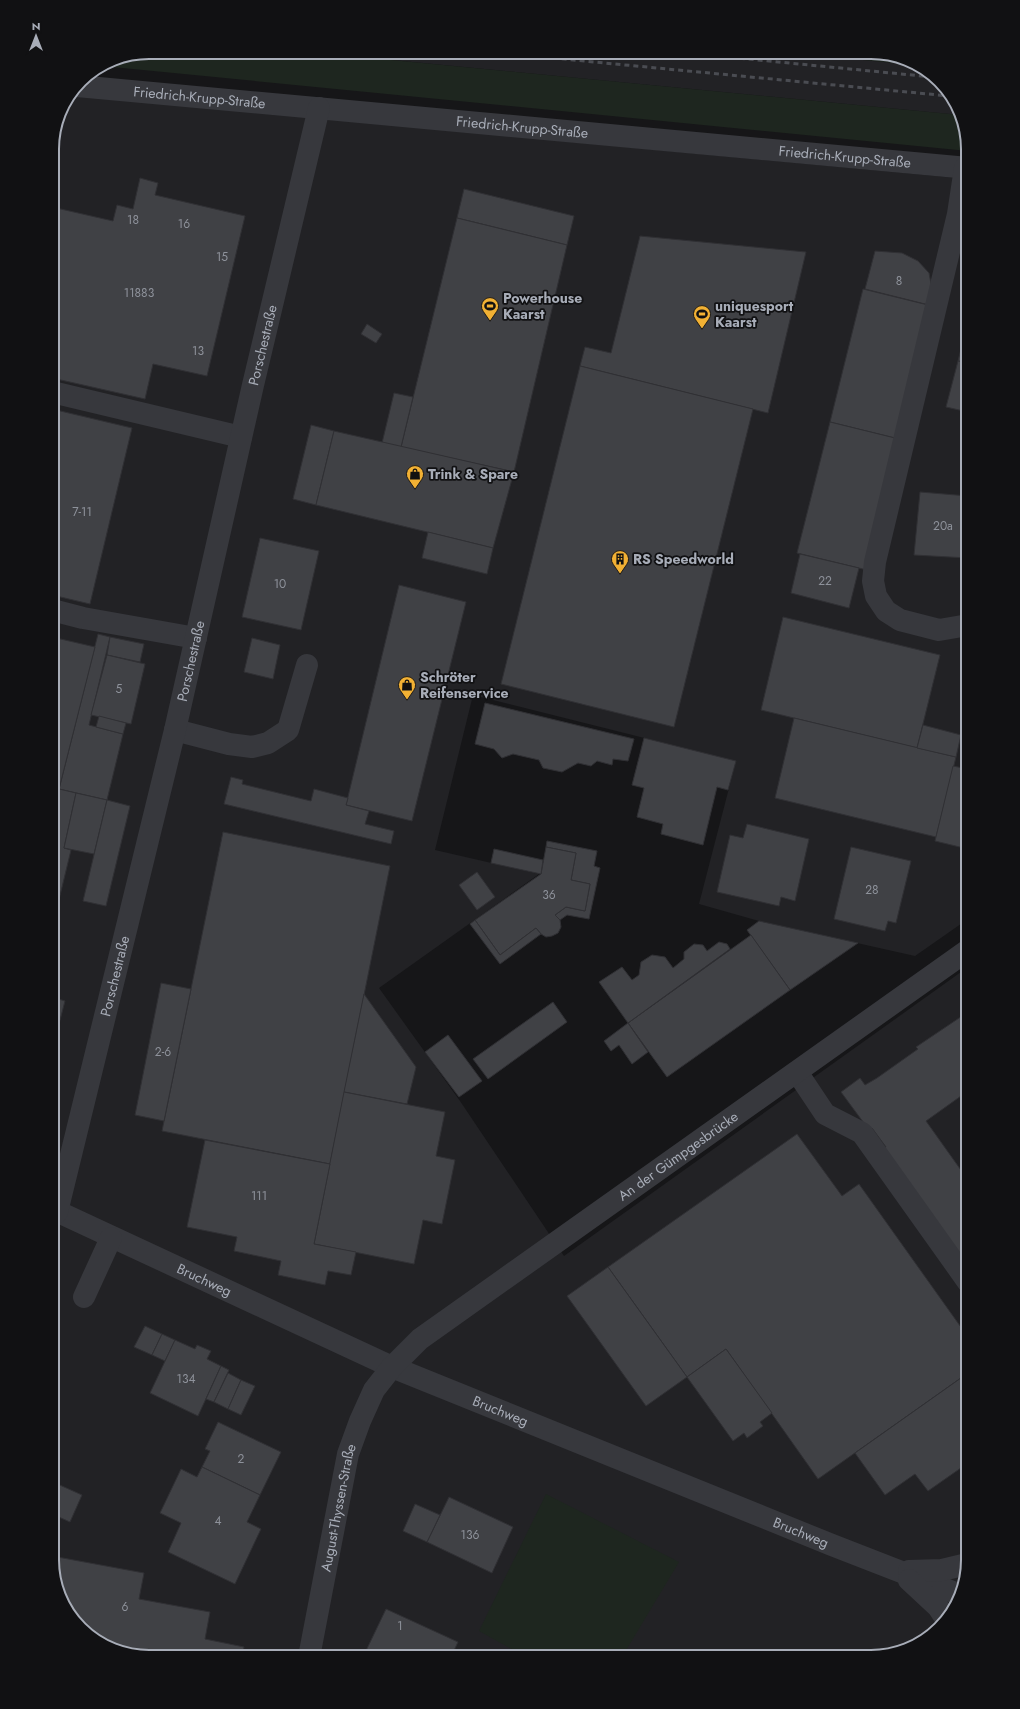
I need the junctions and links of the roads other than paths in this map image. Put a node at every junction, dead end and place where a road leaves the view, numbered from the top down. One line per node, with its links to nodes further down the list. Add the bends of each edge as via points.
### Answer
1 (84, 87): 2 (street, Friedrich-Krupp-Straße)
2 (319, 108): 3 (street, Friedrich-Krupp-Straße); 6 (street, Porschestraße)
3 (961, 167)
4 (961, 199): 8 (street, via 875,562 873,581 876,596 886,611 900,620 939,630)
5 (59, 394): 6 (street)
6 (242, 437): 9 (street, Porschestraße)
7 (59, 612): 9 (street)
8 (961, 626)
9 (196, 638): 11 (street, Porschestraße)
10 (306, 665): 11 (street, via 288,730 268,743 252,747 229,744)
11 (175, 730): 14 (street, Porschestraße)
12 (961, 955): 13 (street, An der Gümpgesbrücke)
13 (797, 1072): 17 (street, via 825,1114 862,1132); 19 (street, An der Gümpgesbrücke, via 420,1339)
14 (59, 1195)
15 (59, 1213): 16 (street, Bruchweg)
16 (111, 1238): 18 (street); 19 (street, Bruchweg)
17 (961, 1272)
18 (84, 1297)
19 (392, 1367): 21 (street, Bruchweg); 24 (street, August-Thyssen-Straße, via 374,1390 348,1454)
20 (961, 1565): 21 (street, via 942,1570)
21 (900, 1571): 22 (street, Bruchweg); 23 (street)
22 (955, 1593)
23 (943, 1614)
24 (310, 1650)

